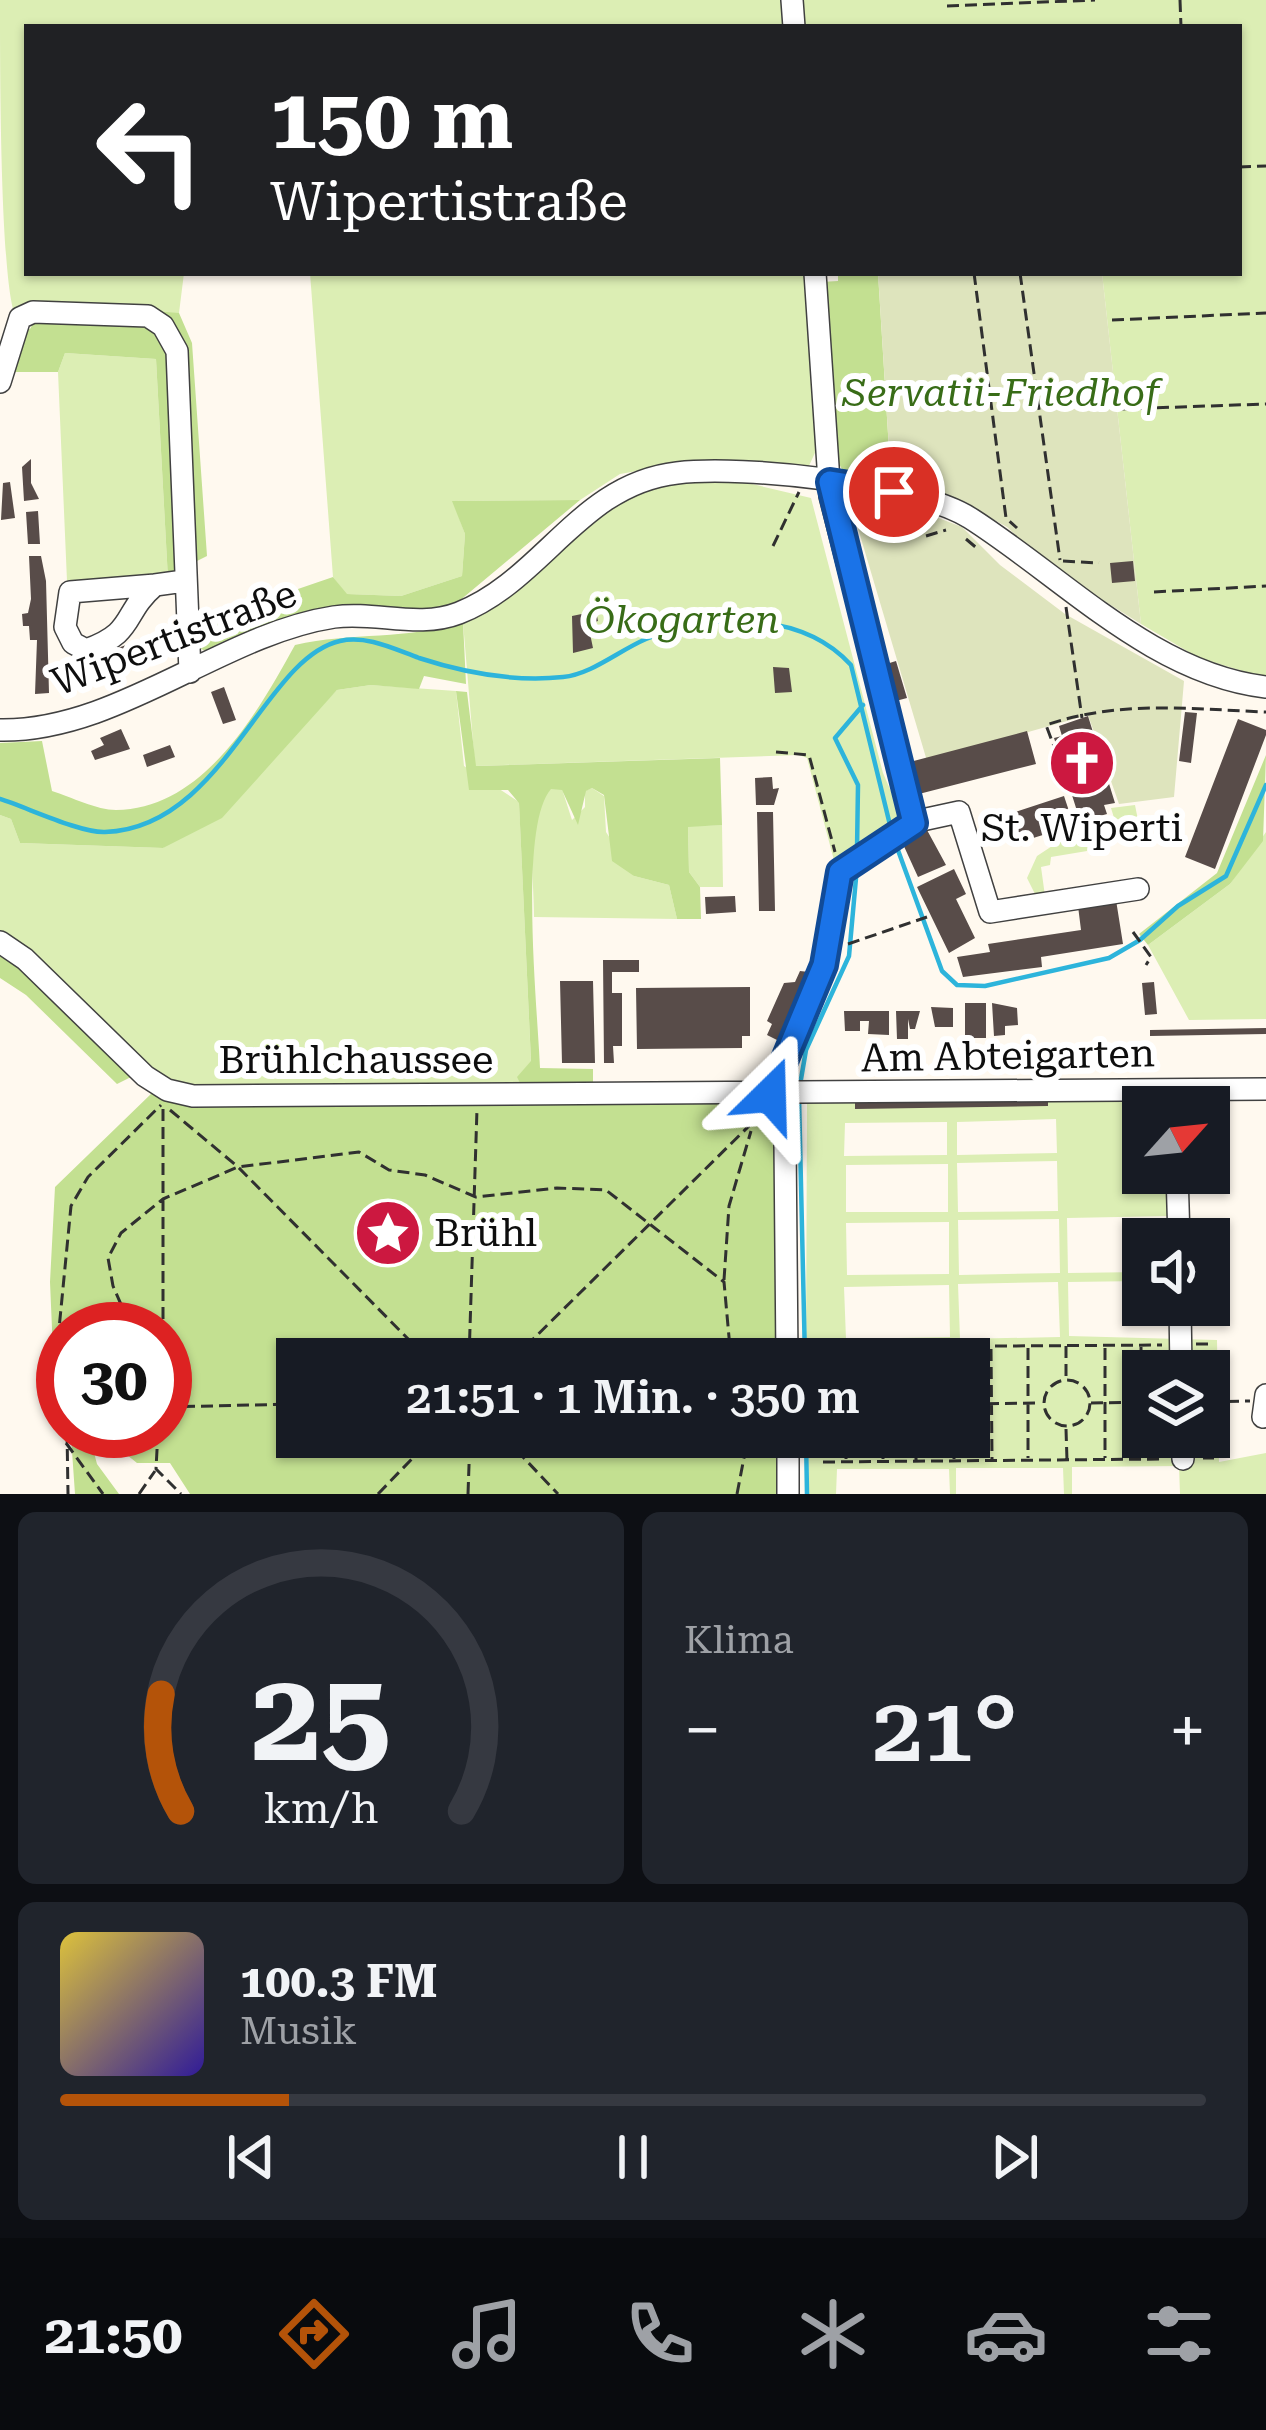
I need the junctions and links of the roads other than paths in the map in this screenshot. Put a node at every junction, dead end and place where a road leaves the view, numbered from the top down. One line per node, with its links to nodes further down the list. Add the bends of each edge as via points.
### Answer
1 (815, 276): 3 (street)
2 (0, 382): 4 (street, via 20,318 33,313 148,316 164,326 177,351)
3 (830, 482): 6 (street, Wipertistraße, via 679,472 631,482 462,612 427,621 336,616); 7 (street, Wipertistraße, via 935,501 967,516 1204,673); 9 (street)
4 (184, 581): 5 (street); 6 (street)
5 (155, 585)
6 (190, 672): 8 (street, Wipertistraße, via 64,721)
7 (1266, 687)
8 (0, 730)
9 (913, 815): 10 (street, via 959,812 990,913); 15 (street, via 912,826 845,868 824,965)
10 (1138, 889)
11 (0, 942): 15 (street, Brühlchaussee, via 145,1076 194,1096)
12 (1266, 1089): 13 (street, Am Abteigarten)
13 (1230, 1093)
14 (1122, 1098): 15 (street, Am Abteigarten, via 802,1094)
15 (763, 1108): 16 (street, via 785,1142)
16 (787, 1338)
17 (788, 1458): 18 (street)
18 (788, 1494)

